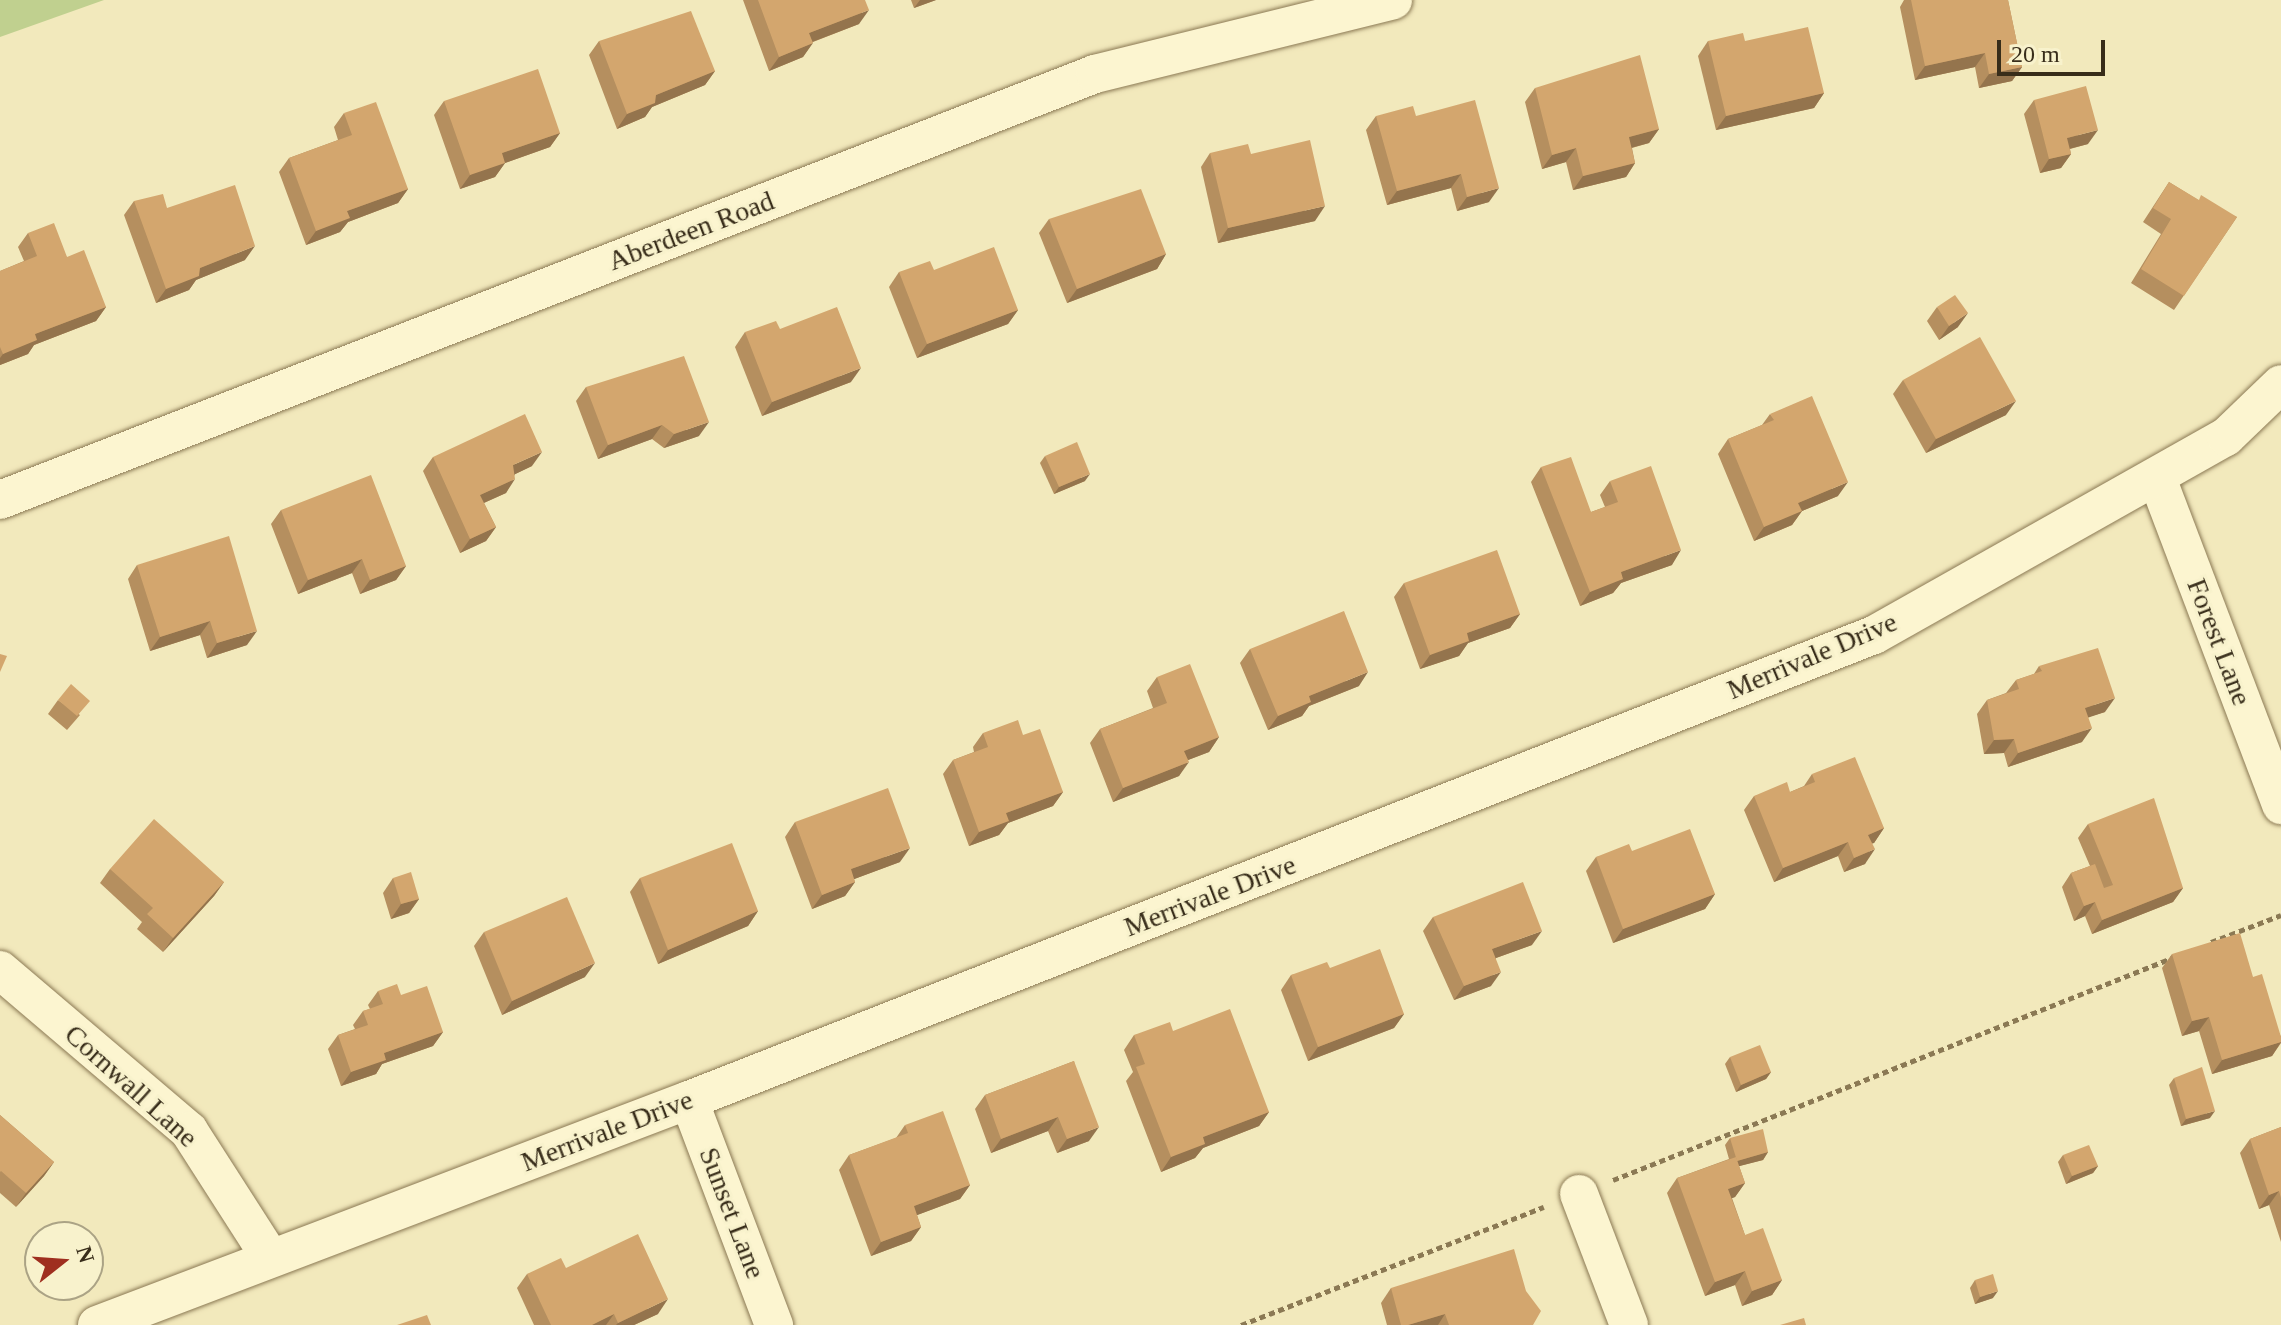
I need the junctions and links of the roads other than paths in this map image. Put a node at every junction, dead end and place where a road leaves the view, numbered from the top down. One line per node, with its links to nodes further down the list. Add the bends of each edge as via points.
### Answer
1 (1393, 0): 4 (street, Aberdeen Road, via 1095,74)
2 (2281, 384): 3 (street, Merrivale Drive, via 2226,437)
3 (2157, 478): 5 (street, Forest Lane); 7 (street, Merrivale Drive, via 1874,635)
4 (0, 500)
5 (2281, 805)
6 (0, 970): 9 (street, Cornwall Lane, via 189,1131)
7 (689, 1100): 9 (street, Merrivale Drive); 11 (street, Sunset Lane)
8 (1579, 1194): 12 (street)
9 (270, 1257): 10 (street, Merrivale Drive)
10 (97, 1325)
11 (774, 1325)
12 (1629, 1325)

